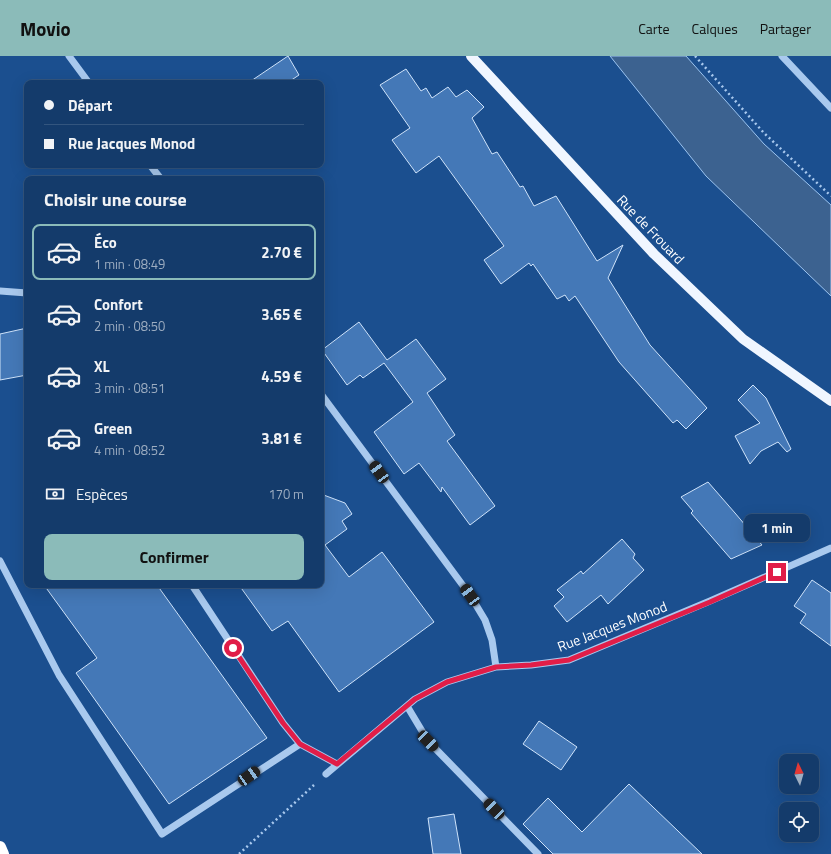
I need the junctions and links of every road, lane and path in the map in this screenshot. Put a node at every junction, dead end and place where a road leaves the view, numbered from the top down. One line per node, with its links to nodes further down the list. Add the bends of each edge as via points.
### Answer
1 (69, 56): 5 (street)
2 (470, 56): 13 (main road, Rue de Frouard, via 654,254 743,339)
3 (695, 56): 9 (path, via 764,133)
4 (782, 56): 6 (street)
5 (87, 80)
6 (831, 108)
7 (152, 168): 8 (street)
8 (159, 176)
9 (831, 196)
10 (0, 291): 11 (street)
11 (24, 293)
12 (324, 398): 17 (street, via 470,595 485,620 492,640)
13 (831, 401)
14 (831, 548): 17 (street, Rue Jacques Monod, via 710,602 569,660)
15 (0, 561): 19 (street, via 59,675 162,834)
16 (194, 588): 19 (street, via 283,723)
17 (496, 667): 18 (street, Rue Jacques Monod, via 447,682)
18 (406, 706): 20 (street, Rue Jacques Monod); 25 (street, via 428,741)
19 (300, 744): 20 (street)
20 (337, 764): 21 (street, Rue Jacques Monod)
21 (326, 774): 24 (path)
22 (0, 847): 23 (highway)
23 (3, 854)
24 (239, 854)
25 (538, 854)

